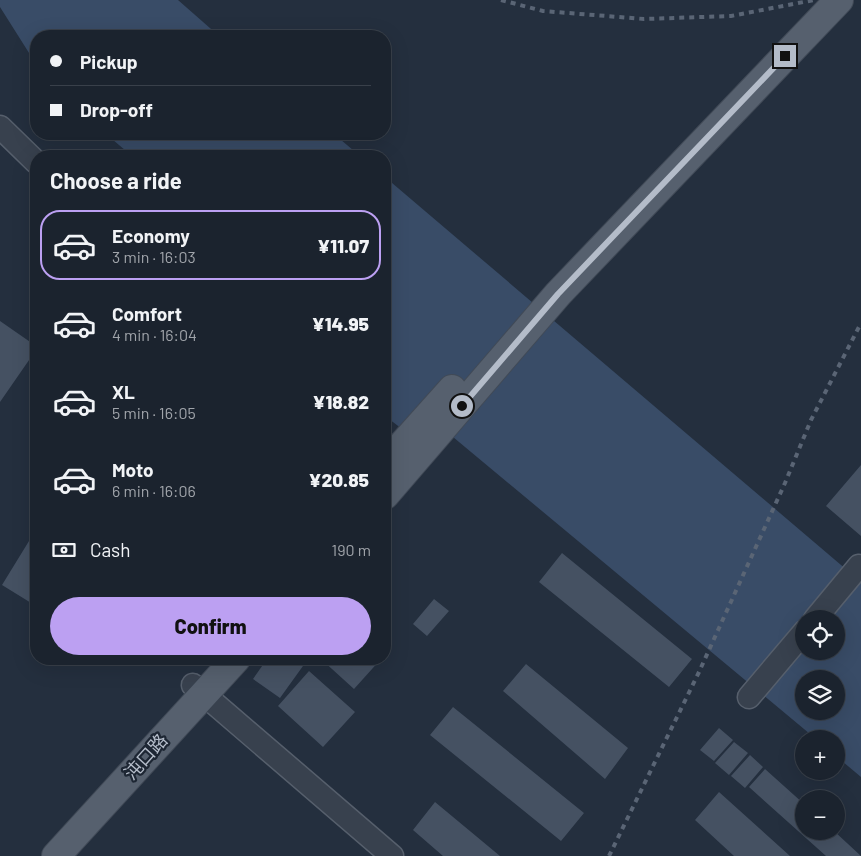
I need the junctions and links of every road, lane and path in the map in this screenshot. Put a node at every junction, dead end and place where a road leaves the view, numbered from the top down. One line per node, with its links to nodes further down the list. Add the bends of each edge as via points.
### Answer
1 (817, 0): 5 (main road)
2 (839, 0): 5 (main road)
3 (0, 127): 4 (street)
4 (30, 156)
5 (554, 288): 6 (main road)
6 (418, 441): 7 (main road); 8 (main road)
7 (391, 460)
8 (391, 485)
9 (859, 566): 10 (street)
10 (822, 610)
11 (795, 643): 15 (street)
12 (211, 665): 14 (main road, 沌口路)
13 (228, 665): 14 (main road, 沌口路)
14 (198, 689): 16 (main road, 沌口路); 17 (main road, 沌口路); 18 (street)
15 (749, 697)
16 (37, 856)
17 (56, 856)
18 (392, 856)

